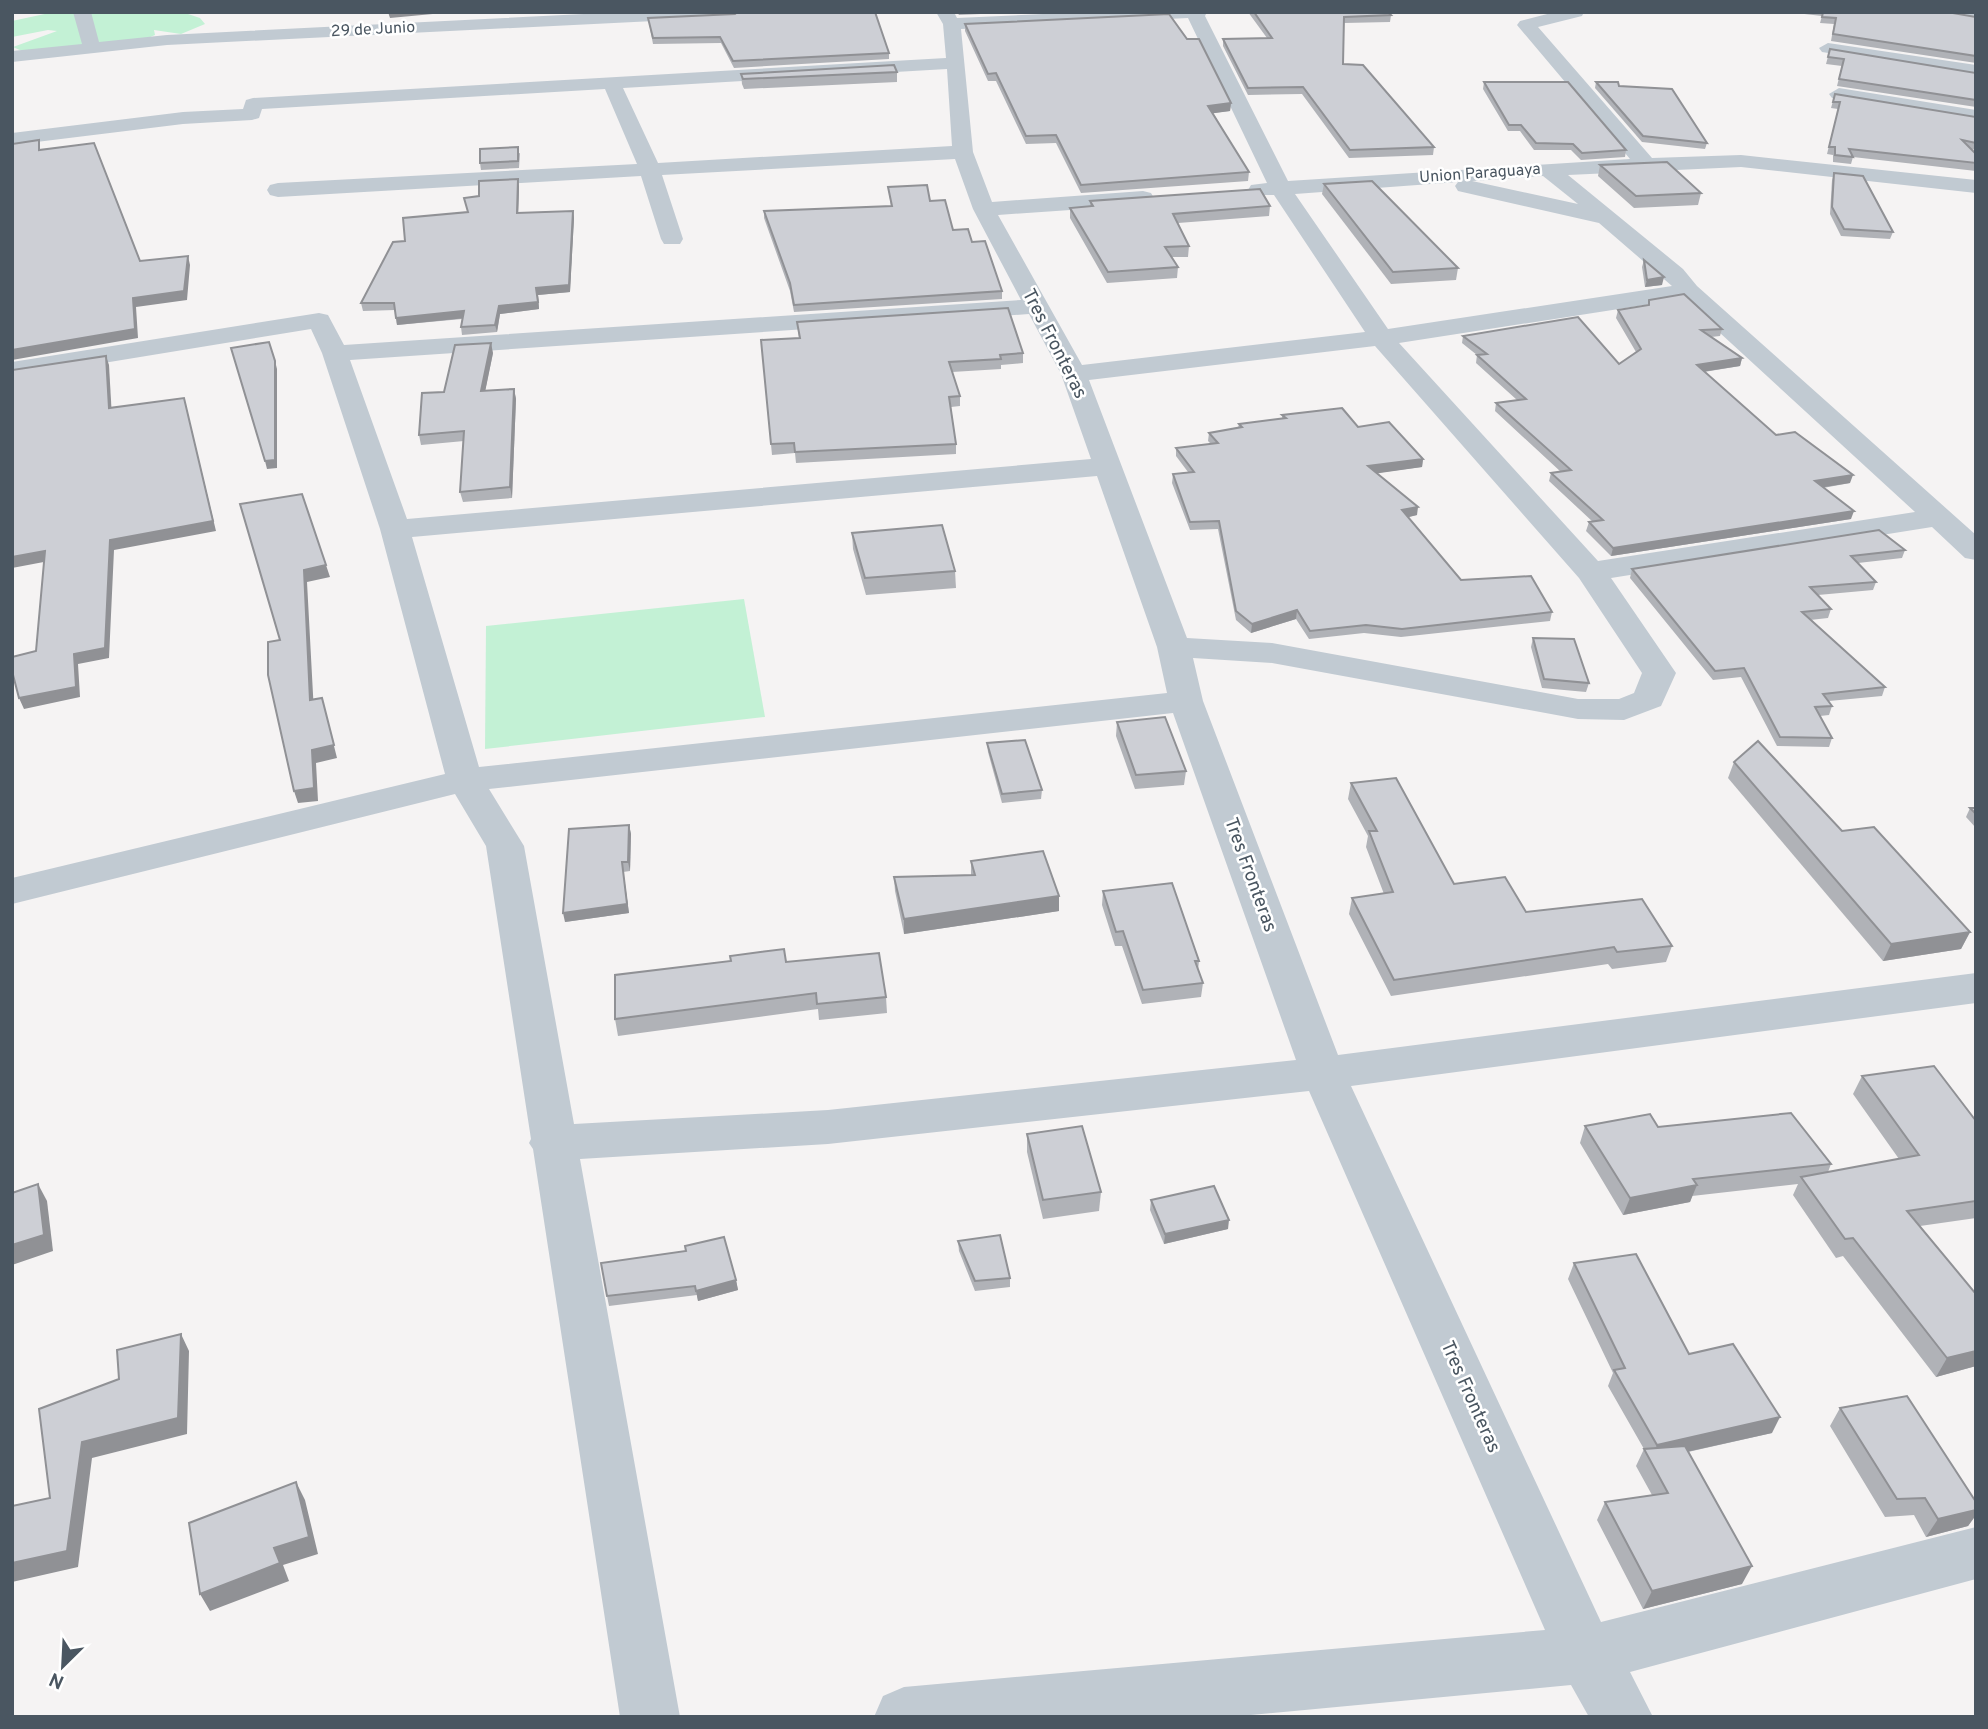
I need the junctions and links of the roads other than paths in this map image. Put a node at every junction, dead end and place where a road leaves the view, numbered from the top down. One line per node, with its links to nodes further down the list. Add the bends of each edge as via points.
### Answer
1 (82, 12): 9 (street)
2 (735, 12): 9 (street, 29 de Junio, via 240,30)
3 (1196, 12): 7 (street); 24 (street)
4 (1576, 12): 8 (street)
5 (1947, 12): 6 (street)
6 (1976, 16)
7 (948, 18): 12 (street, Tres Fronteras)
8 (1519, 19): 19 (street)
9 (92, 48): 11 (street, 29 de Junio)
10 (1828, 48): 13 (street)
11 (12, 57)
12 (955, 63): 14 (street); 18 (street, Tres Fronteras)
13 (1976, 71)
14 (611, 82): 17 (street, via 253,104 252,114); 20 (street)
15 (1839, 94): 16 (street)
16 (1976, 116)
17 (12, 139)
18 (963, 152): 20 (street); 28 (street, Tres Fronteras)
19 (1646, 165): 21 (street, Union Paraguaya); 23 (street, Union Paraguaya, via 1741,161)
20 (649, 167): 25 (street); 30 (street)
21 (1548, 169): 22 (street, Union Paraguaya); 29 (street)
22 (1429, 178): 24 (street, Union Paraguaya); 29 (street)
23 (1976, 187)
24 (1281, 189): 26 (street, Union Paraguaya); 33 (street)
25 (278, 190)
26 (1241, 192)
27 (1160, 197): 28 (street)
28 (984, 209): 32 (street, Tres Fronteras)
29 (1608, 218): 31 (street, via 1675,274)
30 (672, 239)
31 (1688, 291): 33 (street); 38 (street)
32 (1035, 306): 34 (street); 36 (street, Tres Fronteras)
33 (1381, 338): 36 (street); 41 (street)
34 (335, 353): 35 (street, via 319,320); 39 (street)
35 (12, 370)
36 (1074, 374): 37 (street, Tres Fronteras)
37 (1108, 466): 39 (street); 42 (street, Tres Fronteras)
38 (1937, 517): 40 (street); 41 (street)
39 (395, 529): 44 (street)
40 (1976, 551)
41 (1591, 572): 42 (street, via 1659,673 1648,699 1624,710 1578,709 1272,653)
42 (1174, 647): 43 (street, Tres Fronteras)
43 (1186, 702): 44 (street); 47 (street, Tres Fronteras)
44 (465, 780): 45 (street); 48 (street, via 505,846)
45 (12, 891)
46 (1976, 988): 47 (street)
47 (1323, 1073): 48 (street, via 828,1127); 50 (street, Tres Fronteras)
48 (552, 1143): 51 (street)
49 (1976, 1553): 50 (street)
50 (1586, 1655): 52 (street); 53 (street, Tres Fronteras)
51 (650, 1717)
52 (904, 1717)
53 (1623, 1717)

